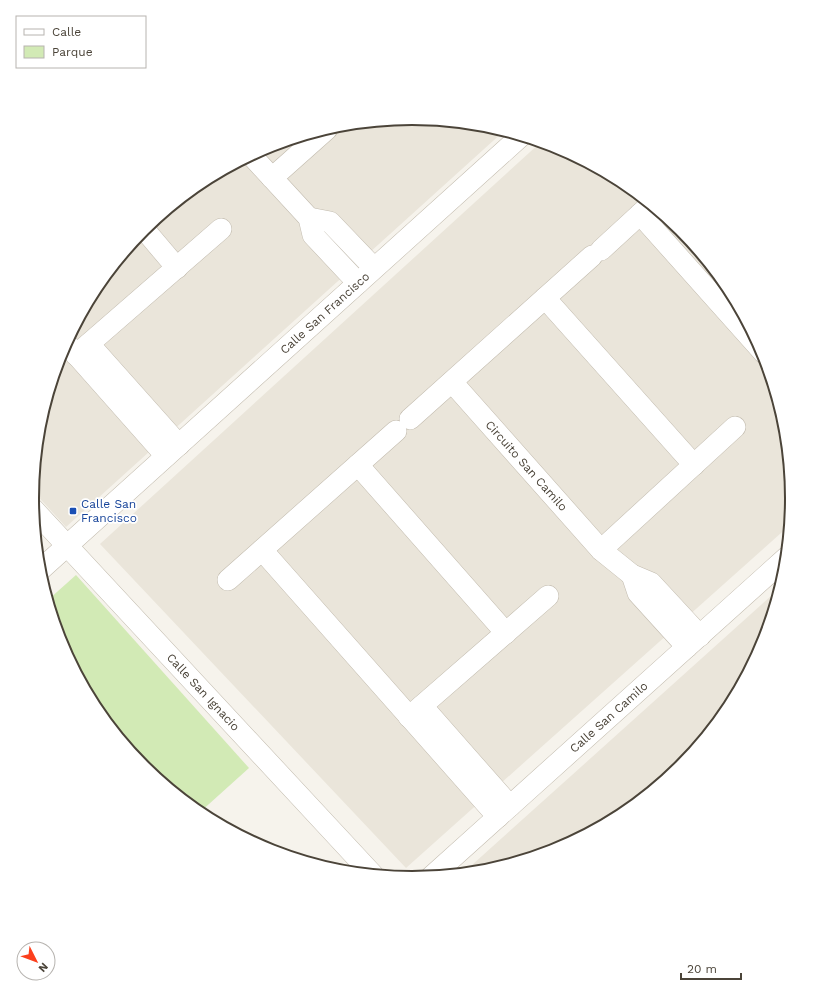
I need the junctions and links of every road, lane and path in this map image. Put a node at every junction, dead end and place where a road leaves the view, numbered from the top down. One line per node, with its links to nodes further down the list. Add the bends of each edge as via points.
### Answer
1 (317, 138): 4 (street)
2 (516, 140): 10 (street, Calle San Francisco)
3 (256, 160): 4 (street)
4 (272, 178): 6 (street)
5 (645, 209): 12 (street); 13 (street)
6 (308, 218): 10 (street, via 330,222); 11 (street, via 313,235)
7 (221, 230): 9 (street)
8 (148, 234): 9 (street)
9 (177, 268): 14 (street)
10 (374, 268): 11 (street, Calle San Francisco)
11 (358, 283): 17 (street, Calle San Francisco)
12 (545, 298): 15 (street); 19 (street)
13 (746, 331)
14 (77, 348): 17 (street)
15 (452, 382): 18 (street); 23 (street, Circuito San Camilo)
16 (735, 427): 19 (street)
17 (172, 450): 21 (street, Calle San Francisco)
18 (358, 465): 22 (street); 28 (street)
19 (694, 465): 23 (street)
20 (40, 515): 21 (street, Calle San Ignacio)
21 (67, 545): 25 (street, Calle San Francisco); 32 (street, Calle San Ignacio)
22 (262, 550): 26 (street); 30 (street)
23 (601, 550): 29 (street, Circuito San Camilo, via 632,576 651,583)
24 (780, 563): 29 (street, Calle San Camilo)
25 (45, 565)
26 (228, 580)
27 (548, 596): 28 (street)
28 (506, 633): 30 (street)
29 (694, 641): 31 (street, Calle San Camilo)
30 (416, 711): 31 (street)
31 (504, 811): 33 (street, Calle San Camilo)
32 (368, 869)
33 (438, 871)

